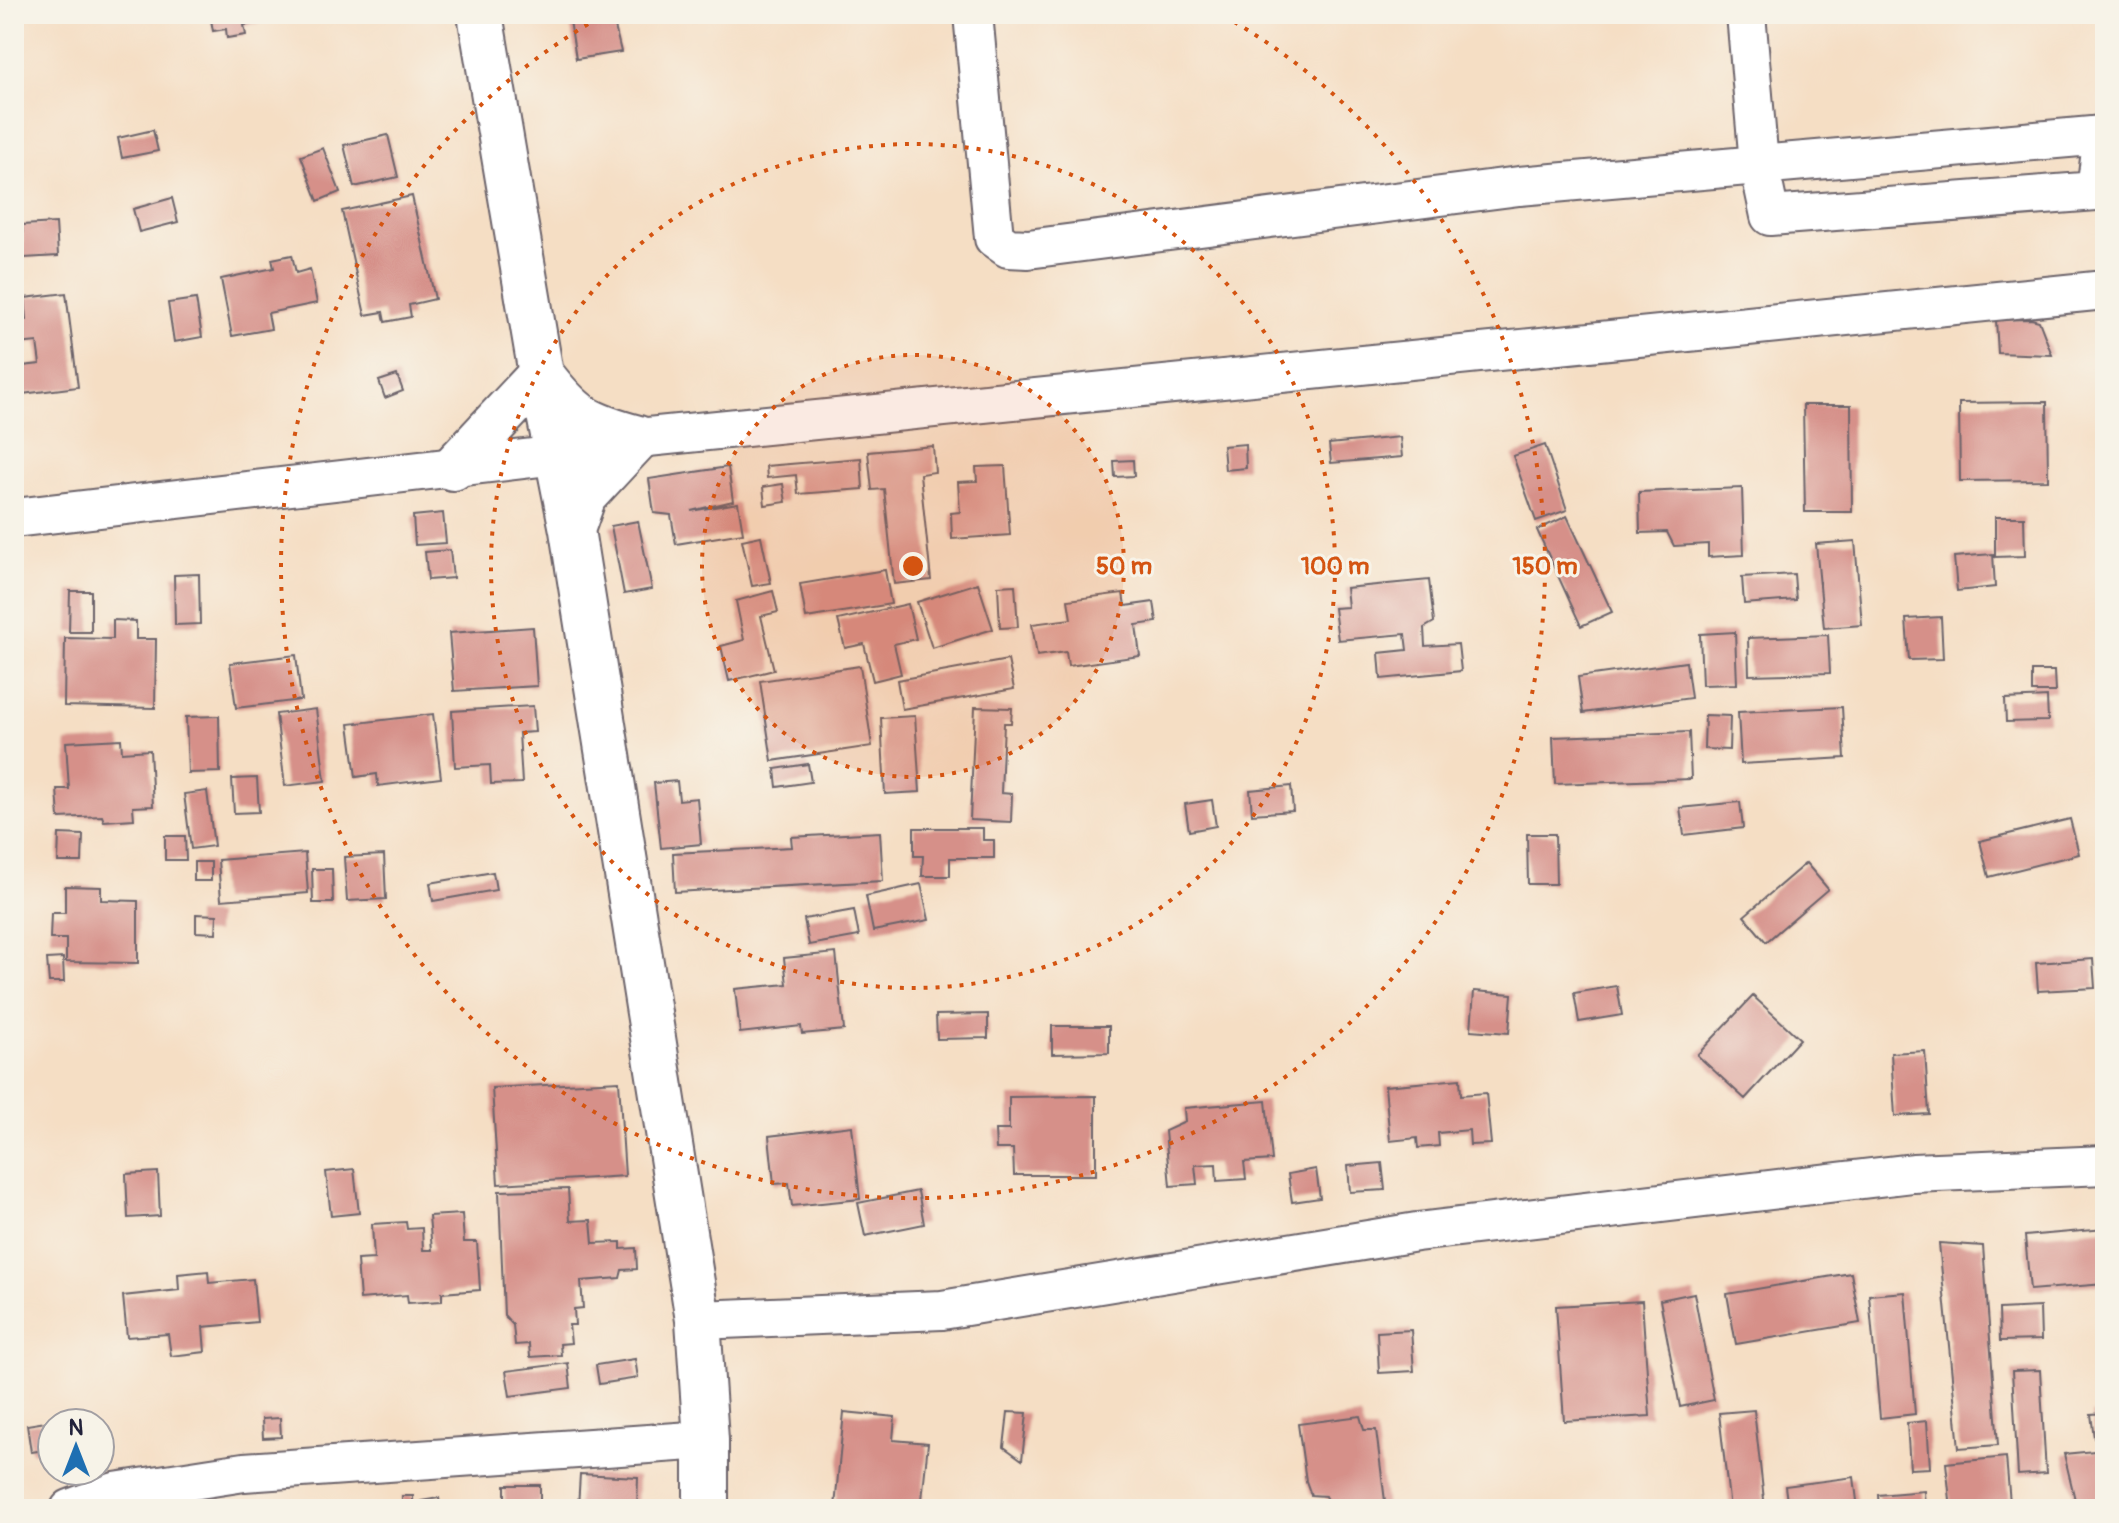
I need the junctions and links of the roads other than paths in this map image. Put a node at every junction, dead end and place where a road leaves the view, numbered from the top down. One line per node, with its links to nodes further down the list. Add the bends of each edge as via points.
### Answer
1 (480, 14): 6 (main road)
2 (973, 14): 4 (street, via 994,238 1008,248 1086,243 1519,186)
3 (1746, 14): 4 (street)
4 (1759, 164): 4 (street, via 1890,154 2103,135 2096,191 1770,216)
5 (2105, 290): 7 (street)
6 (541, 374): 7 (main road, via 570,411 600,428); 8 (main road); 9 (main road)
7 (638, 438): 8 (street); 11 (main road, via 584,496)
8 (558, 455): 9 (street); 11 (main road)
9 (453, 468): 10 (street)
10 (14, 518)
11 (572, 530): 13 (main road)
12 (2105, 1165): 13 (street, via 1913,1173 1417,1232 942,1310)
13 (698, 1320): 14 (main road)
14 (706, 1440): 15 (street, via 244,1472 115,1492); 16 (main road)
15 (70, 1509)
16 (706, 1509)

